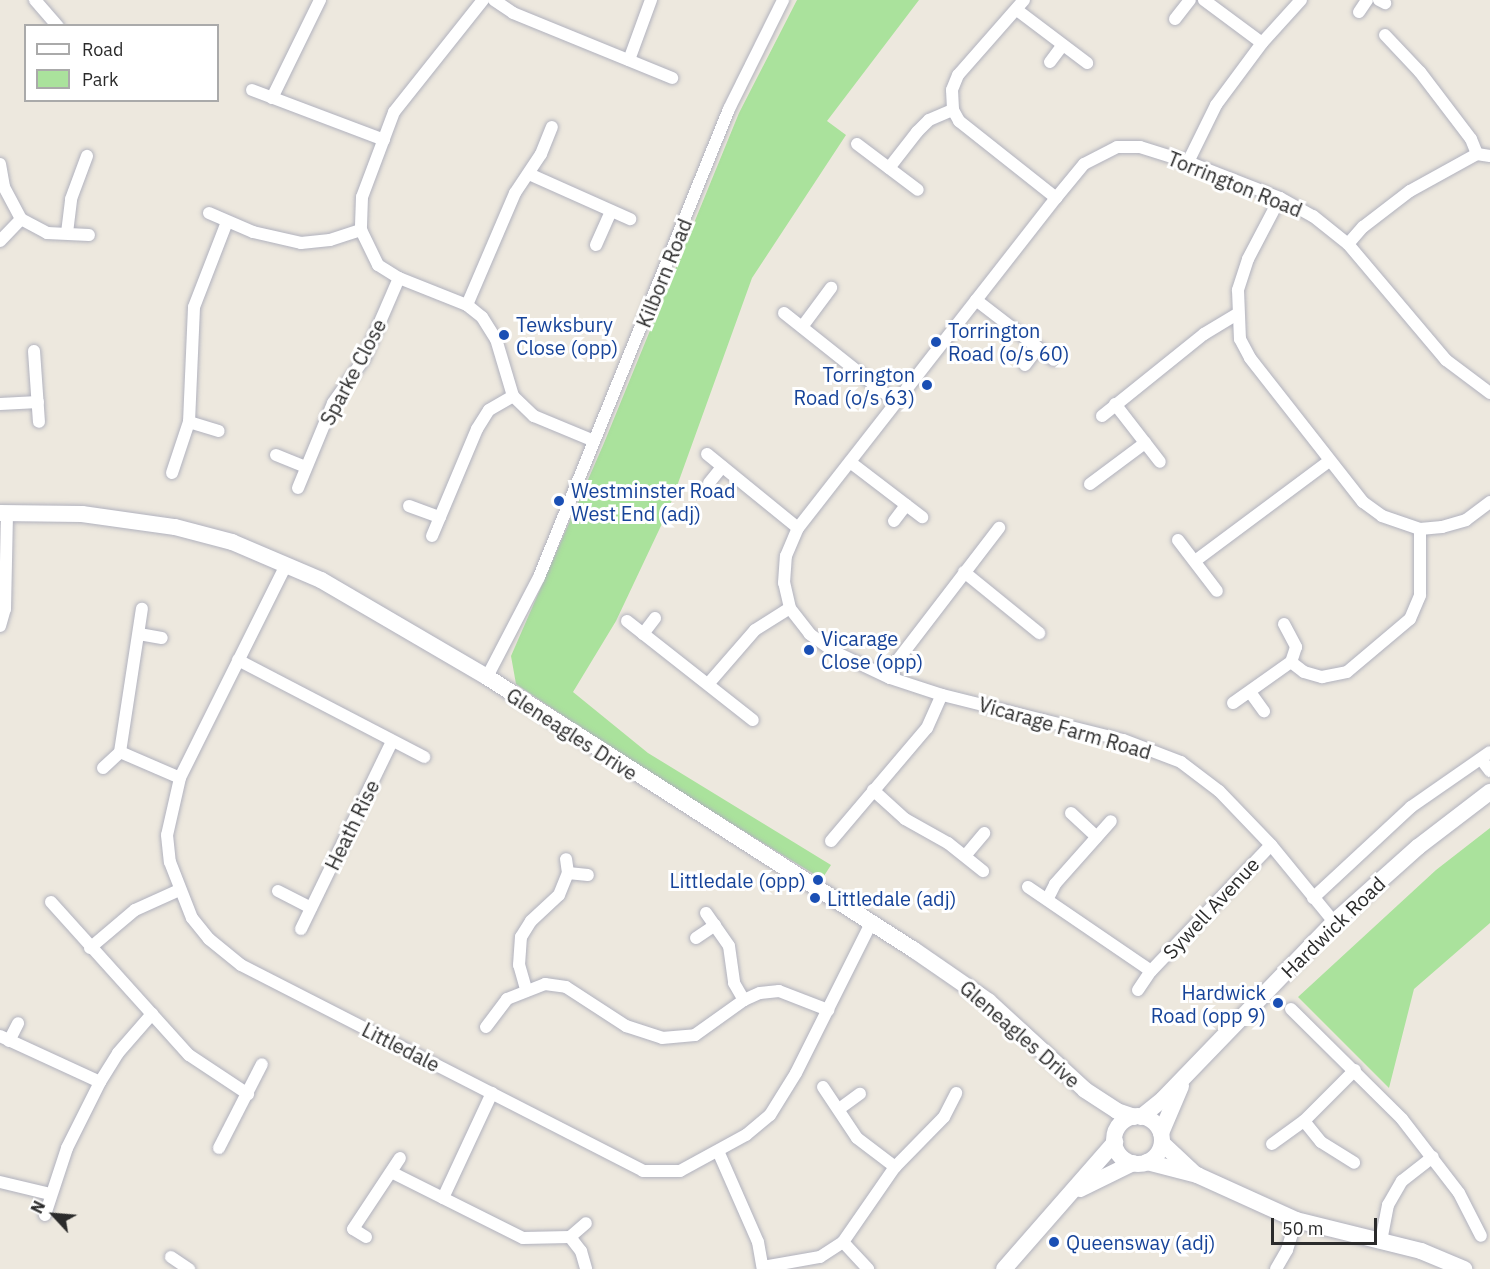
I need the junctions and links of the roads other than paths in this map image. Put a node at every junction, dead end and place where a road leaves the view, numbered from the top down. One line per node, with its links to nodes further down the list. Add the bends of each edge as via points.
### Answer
1 (35, 0): 14 (street)
2 (320, 0): 23 (street)
3 (483, 0): 26 (street, via 399,105)
4 (494, 0): 18 (street, via 513,13)
5 (651, 0): 18 (street)
6 (783, 0): 70 (street, Kilborn Road, via 729,109)
7 (1190, 0): 13 (street)
8 (1204, 0): 16 (street)
9 (1301, 0): 16 (street)
10 (1367, 0): 12 (street)
11 (1021, 5): 17 (street); 24 (street, via 958,75 952,90)
12 (1359, 12)
13 (1175, 19)
14 (56, 24)
15 (1385, 35): 28 (street, via 1426,80 1471,139)
16 (1262, 43): 31 (street, via 1216,105)
17 (1063, 45): 19 (street); 20 (street)
18 (629, 60): 21 (street)
19 (1050, 62)
20 (1087, 63)
21 (672, 78)
22 (252, 90): 23 (street)
23 (272, 98): 26 (street)
24 (953, 110): 33 (street, via 929,120); 36 (street, via 959,121)
25 (552, 127): 34 (street)
26 (384, 140): 43 (street, via 362,197)
27 (857, 144): 33 (street)
28 (1477, 154): 30 (street); 47 (street, via 1410,191 1363,227)
29 (87, 156): 44 (street, via 71,199)
30 (1490, 156)
31 (1188, 162): 36 (street, Torrington Road, via 1140,147 1117,147 1084,164); 37 (street, Torrington Road)
32 (0, 164): 40 (street, via 4,187)
33 (889, 168): 35 (street)
34 (530, 174): 38 (street); 52 (street, via 515,194)
35 (918, 190)
36 (1056, 198): 51 (street, Torrington Road)
37 (1280, 198): 47 (street, Torrington Road, via 1313,216); 54 (street, via 1248,259 1238,290)
38 (611, 212): 41 (street); 48 (street)
39 (209, 213): 42 (street)
40 (21, 219): 44 (street, via 47,233); 46 (street)
41 (630, 219)
42 (227, 222): 43 (street, via 301,243); 68 (street, via 194,307)
43 (360, 230): 49 (street, via 378,265)
44 (67, 233): 45 (street)
45 (88, 235)
46 (0, 241)
47 (1348, 244): 60 (street, Torrington Road, via 1446,360)
48 (596, 245)
49 (399, 278): 52 (street); 77 (street, Sparke Close, via 364,359 333,403)
50 (831, 288): 55 (street)
51 (976, 300): 56 (street); 63 (street, Torrington Road)
52 (467, 305): 61 (street, via 482,317 496,339)
53 (784, 313): 55 (street)
54 (1236, 315): 65 (street, via 1204,334); 74 (street, via 1240,339 1250,358)
55 (802, 327): 63 (street)
56 (1038, 348): 58 (street); 59 (street)
57 (34, 351): 62 (street)
58 (1054, 360)
59 (1025, 365)
60 (1490, 393)
61 (513, 396): 70 (street, via 534,416); 87 (street, via 489,410 477,429)
62 (38, 402): 64 (street); 67 (street)
63 (896, 402): 75 (street, Vicarage Farm Road)
64 (0, 404)
65 (1115, 404): 66 (street); 71 (street)
66 (1102, 416)
67 (39, 422)
68 (189, 422): 69 (street); 79 (street)
69 (219, 431)
70 (594, 441): 112 (street, Kilborn Road, via 539,577)
71 (1145, 443): 76 (street); 81 (street)
72 (706, 454): 78 (street)
73 (276, 455): 77 (street)
74 (1329, 461): 92 (street, via 1371,509 1399,524); 95 (street)
75 (850, 462): 84 (street); 90 (street, Vicarage Farm Road)
76 (1160, 462)
77 (306, 467): 82 (street, Sparke Close)
78 (722, 467): 80 (street); 90 (street)
79 (172, 473)
80 (709, 483)
81 (1090, 484)
82 (298, 489)
83 (1490, 502): 92 (street, via 1466,520)
84 (906, 505): 88 (street); 89 (street)
85 (409, 506): 87 (street)
86 (4, 513): 96 (street, Gleneagles Drive, via 78,514 175,527 232,542); 100 (street)
87 (440, 517): 93 (street)
88 (922, 517)
89 (894, 521)
90 (798, 528): 99 (street, Vicarage Farm Road, via 786,556 784,583)
91 (999, 528): 97 (street)
92 (1420, 529): 111 (street, via 1420,596 1410,619 1347,672 1332,677 1304,672)
93 (432, 536)
94 (1178, 540): 95 (street)
95 (1195, 561): 98 (street)
96 (286, 565): 110 (street, Littledale); 112 (street, Gleneagles Drive, via 362,603)
97 (964, 572): 106 (street); 113 (street, via 897,660)
98 (1217, 591)
99 (790, 608): 113 (street, Vicarage Farm Road, via 810,634 833,651); 114 (street, via 755,630)
100 (2, 609): 105 (street)
101 (142, 609): 107 (street)
102 (656, 618): 108 (street)
103 (627, 621): 108 (street)
104 (1284, 624): 111 (street, via 1296,647)
105 (0, 626)
106 (1039, 633)
107 (139, 634): 109 (street); 121 (street)
108 (644, 634): 114 (street)
109 (162, 638)
110 (238, 660): 120 (street); 126 (street, Littledale)
111 (1291, 662): 115 (street)
112 (487, 677): 149 (street, Gleneagles Drive)
113 (890, 678): 116 (street, Vicarage Farm Road)
114 (709, 684): 119 (street)
115 (1250, 692): 117 (street); 118 (street)
116 (942, 695): 127 (street, via 927,728); 134 (street, Vicarage Farm Road, via 1123,740 1180,762 1219,791)
117 (1233, 704)
118 (1264, 711)
119 (753, 720)
120 (392, 742): 123 (street); 146 (street, Heath Rise)
121 (120, 753): 124 (street); 126 (street)
122 (1485, 755): 125 (street); 144 (street, via 1411,807)
123 (424, 757)
124 (103, 768)
125 (1490, 771)
126 (180, 778): 141 (street, Littledale, via 167,835)
127 (873, 790): 133 (street); 135 (street, via 905,819)
128 (1490, 792): 148 (street, Hardwick Road, via 1418,847)
129 (1071, 813): 132 (street)
130 (1111, 821): 132 (street)
131 (984, 833): 135 (street)
132 (1097, 837): 143 (street)
133 (831, 841)
134 (1271, 844): 144 (street, Vicarage Farm Road); 154 (street, Sywell Avenue)
135 (965, 856): 137 (street)
136 (566, 859): 138 (street)
137 (983, 871)
138 (568, 873): 139 (street); 155 (street, via 559,895 531,921 521,937 519,965)
139 (588, 875)
140 (1028, 887): 143 (street, Sywell Avenue)
141 (179, 890): 153 (street, via 135,910); 170 (street, Littledale, via 192,918 209,939 241,965)
142 (278, 891): 146 (street)
143 (1048, 898): 154 (street, Sywell Avenue)
144 (1312, 898): 148 (street, Vicarage Farm Road)
145 (51, 902): 153 (street)
146 (311, 908): 151 (street, Heath Rise)
147 (706, 913): 150 (street)
148 (1334, 922): 166 (street, Hardwick Road)
149 (871, 923): 158 (street, Littledale); 169 (street, Gleneagles Drive, via 988,1001)
150 (715, 925): 152 (street); 157 (street, via 729,946 734,983)
151 (301, 929)
152 (696, 938)
153 (90, 948): 160 (street)
154 (1151, 971): 156 (street, Sywell Avenue)
155 (526, 990): 157 (street, via 544,984 566,987 627,1026 662,1038 695,1035); 162 (street, via 507,999)
156 (1138, 990)
157 (744, 1000): 158 (street, via 779,991)
158 (828, 1010): 181 (street, Littledale, via 786,1093 770,1115)
159 (1291, 1010): 165 (street)
160 (152, 1014): 167 (street, via 118,1053); 172 (street, via 189,1055)
161 (18, 1023): 163 (street)
162 (486, 1027)
163 (5, 1038): 167 (street)
164 (262, 1064): 172 (street)
165 (1354, 1070): 176 (street); 182 (street)
166 (1186, 1074): 175 (street, Hardwick Road); 177 (street, Hardwick Road)
167 (100, 1082): 191 (street)
168 (823, 1087): 174 (street)
169 (1085, 1090): 175 (street, Gleneagles Drive, via 1117,1111); 178 (street, Gleneagles Drive)
170 (492, 1093): 181 (street, Littledale, via 643,1171 680,1171); 192 (street)
171 (956, 1093): 186 (street, via 944,1117)
172 (248, 1094): 180 (street)
173 (860, 1094): 174 (street)
174 (839, 1109): 186 (street, via 856,1138)
175 (1137, 1117): 177 (street, via 1153,1121); 178 (street, via 1122,1123)
176 (1304, 1121): 179 (street); 185 (street, via 1321,1142)
177 (1161, 1138): 184 (street, via 1158,1153); 188 (street)
178 (1115, 1139): 184 (street, via 1120,1155); 190 (street)
179 (1272, 1144)
180 (219, 1148)
181 (718, 1151): 201 (street, via 758,1242)
182 (1433, 1157): 196 (street, via 1459,1193); 199 (street, via 1397,1189 1388,1205)
183 (400, 1158): 187 (street)
184 (1140, 1163): 188 (street); 190 (street)
185 (1354, 1163)
186 (895, 1167): 200 (street)
187 (393, 1173): 192 (street); 197 (street, via 353,1229)
188 (1197, 1175): 194 (street)
189 (0, 1182): 191 (street)
190 (1074, 1192): 204 (street)
191 (50, 1194): 193 (street)
192 (443, 1198): 198 (street, via 523,1238)
193 (45, 1215)
194 (1296, 1220): 199 (street); 205 (street)
195 (586, 1223): 198 (street)
196 (1481, 1236)
197 (366, 1237)
198 (570, 1237): 202 (street, via 581,1251)
199 (1381, 1241): 206 (street, via 1421,1251)
200 (843, 1242): 201 (street, via 820,1257); 203 (street)
201 (763, 1268)
202 (586, 1269)
203 (868, 1269)
204 (1004, 1269)
205 (1276, 1269)
206 (1464, 1269)

